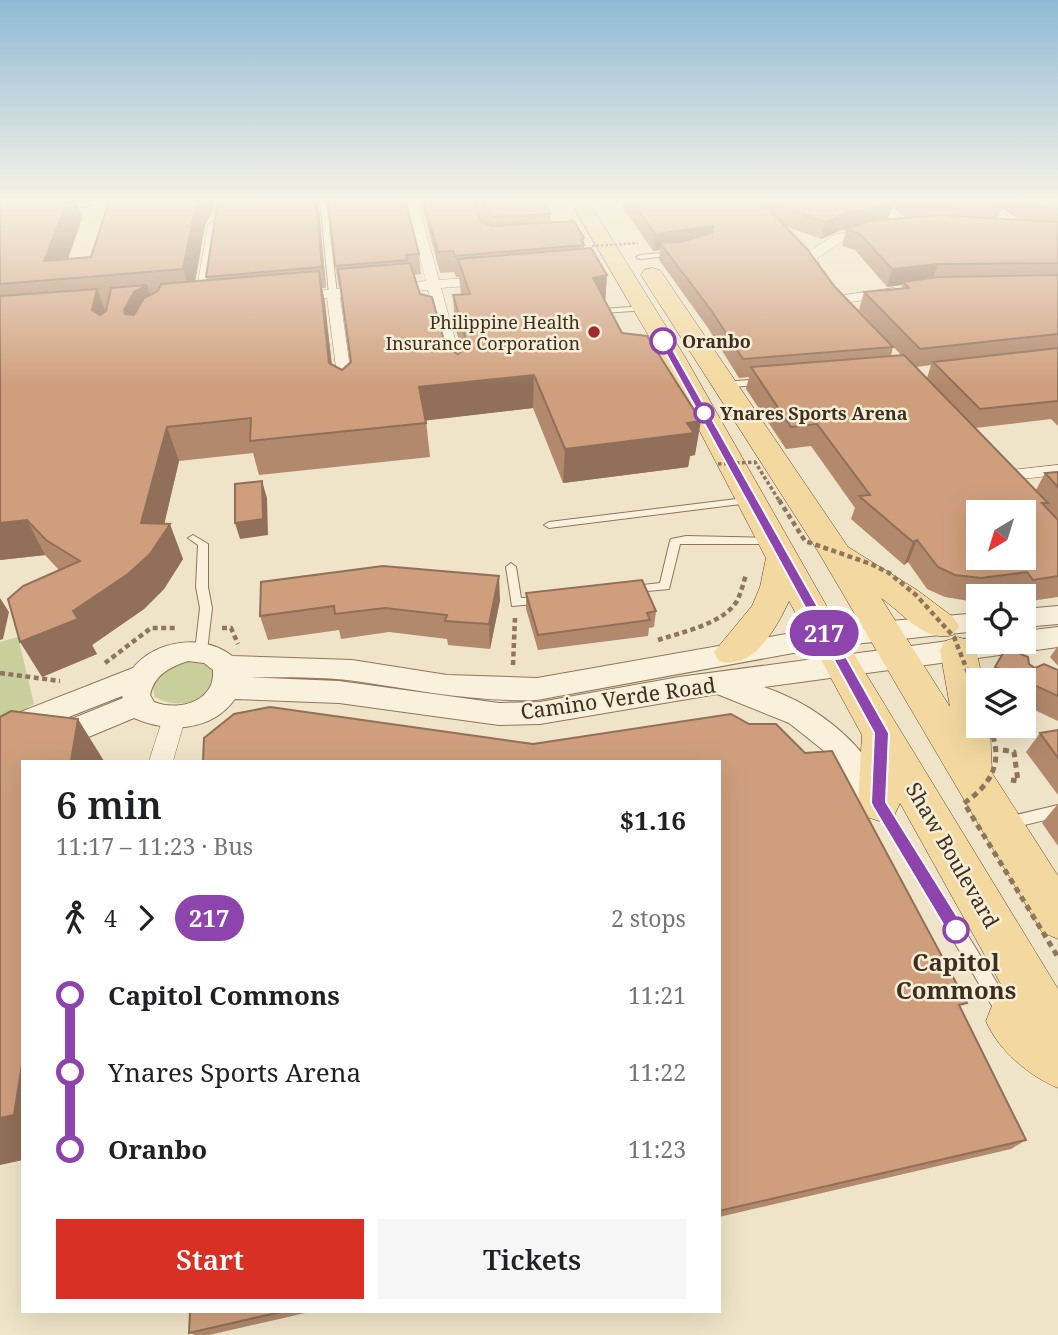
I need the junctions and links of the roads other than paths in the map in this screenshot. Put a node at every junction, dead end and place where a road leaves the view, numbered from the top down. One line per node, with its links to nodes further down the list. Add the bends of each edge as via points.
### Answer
1 (208, 261): 13 (street)
2 (330, 261): 10 (lane)
3 (428, 261): 8 (street)
4 (627, 261): 14 (main road, Shaw Boulevard)
5 (628, 261): 19 (main road, Shaw Boulevard)
6 (811, 261): 12 (street)
7 (505, 279): 8 (street)
8 (434, 285): 10 (street); 17 (street)
9 (905, 291): 12 (street)
10 (333, 294): 11 (street); 20 (street)
11 (274, 299)
12 (837, 300): 16 (street)
13 (201, 305)
14 (643, 308): 15 (lane); 23 (main road, Shaw Boulevard)
15 (603, 311)
16 (854, 318)
17 (458, 380)
18 (773, 381): 19 (lane)
19 (723, 385): 28 (main road, Shaw Boulevard)
20 (346, 396)
21 (1058, 470): 22 (street, via 998,471)
22 (1020, 493)
23 (753, 500): 24 (lane); 27 (main road, Shaw Boulevard)
24 (549, 525)
25 (193, 538): 38 (lane, via 203,544 206,608)
26 (675, 541): 27 (lane); 30 (lane, via 665,586)
27 (770, 546): 39 (main road, Shaw Boulevard); 40 (main road, via 779,585 766,616)
28 (835, 552): 34 (main road); 37 (main road, Shaw Boulevard)
29 (511, 567): 31 (lane, via 516,603)
30 (611, 592)
31 (556, 599)
32 (1058, 615): 33 (street)
33 (1036, 617)
34 (959, 633): 37 (street); 47 (main road, via 969,700)
35 (1058, 637): 36 (street)
36 (1036, 643)
37 (890, 644): 39 (street); 47 (main road, Shaw Boulevard)
38 (201, 651): 41 (street, via 211,654); 43 (street, via 162,659)
39 (834, 651): 40 (street, Camino Verde Road); 42 (street, Camino Verde Road); 46 (main road, Shaw Boulevard)
40 (732, 653): 41 (street, Camino Verde Road, via 537,689 447,686 352,670)
41 (226, 677): 42 (street, Camino Verde Road, via 499,714 540,713); 44 (street, via 218,700)
42 (711, 684): 50 (street, via 768,697 822,728 855,763)
43 (140, 690): 44 (street, via 152,715); 45 (street); 49 (street)
44 (173, 719): 48 (street)
45 (0, 732)
46 (882, 733): 50 (main road); 55 (main road, Shaw Boulevard)
47 (982, 744): 52 (main road, Shaw Boulevard)
48 (161, 760)
49 (0, 761)
50 (879, 803): 54 (lane)
51 (1058, 811): 52 (lane)
52 (1001, 825): 53 (main road, Shaw Boulevard)
53 (1051, 892)
54 (1011, 1021): 56 (main road)
55 (1058, 1036)
56 (1058, 1062)

